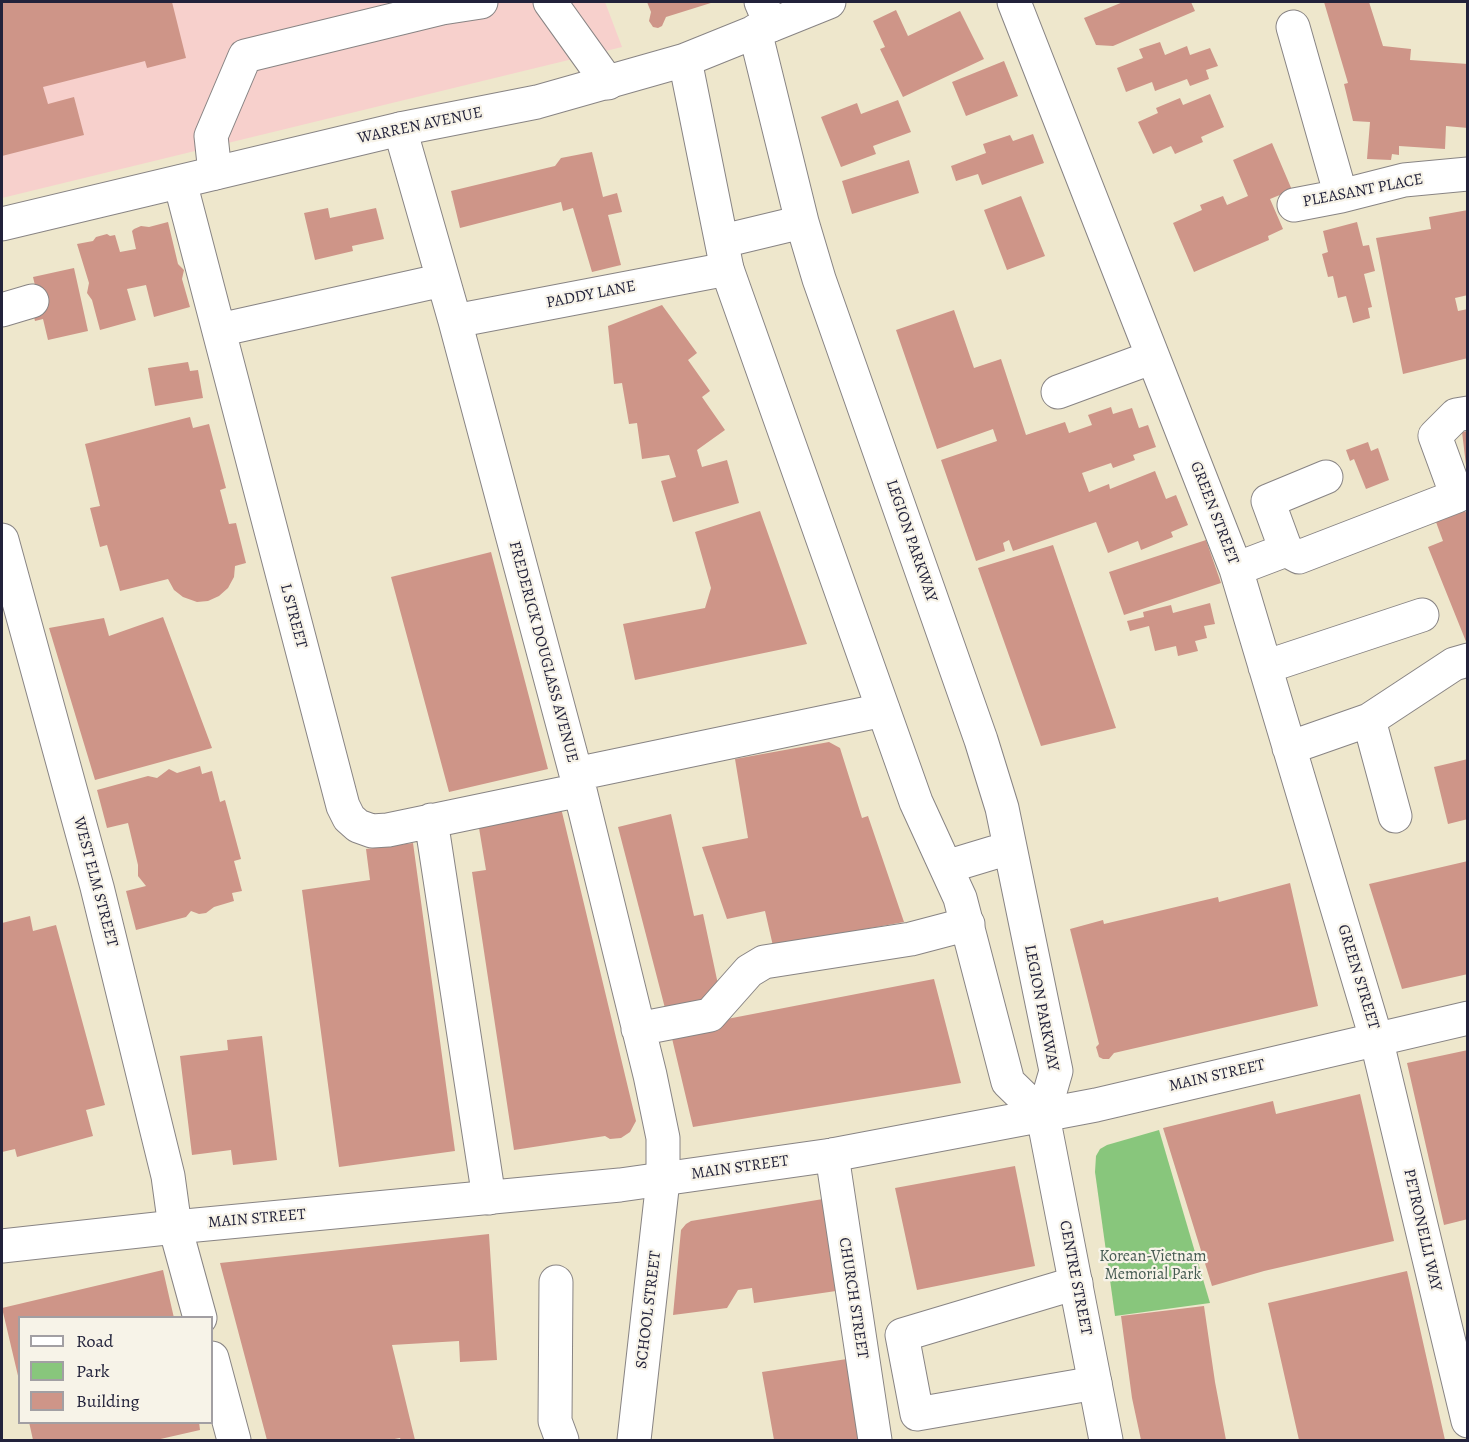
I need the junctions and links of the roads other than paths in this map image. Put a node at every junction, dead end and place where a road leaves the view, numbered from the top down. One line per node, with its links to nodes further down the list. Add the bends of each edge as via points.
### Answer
1 (481, 2): 10 (street, via 245,56 211,136)
2 (550, 2): 8 (street)
3 (829, 2): 5 (street, WARREN AVENUE)
4 (1014, 2): 21 (street, GREEN STREET)
5 (762, 19): 7 (street, WARREN AVENUE); 15 (street, LEGION PARKWAY)
6 (1293, 27): 13 (street)
7 (685, 60): 8 (street, WARREN AVENUE); 17 (street)
8 (608, 83): 9 (street, WARREN AVENUE, via 537,102)
9 (400, 129): 10 (street, WARREN AVENUE); 18 (street, FREDERICK DOUGLASS AVENUE)
10 (215, 173): 12 (street, WARREN AVENUE)
11 (1467, 174): 13 (street, PLEASANT PLACE, via 1404,180)
12 (180, 182): 16 (street, WARREN AVENUE); 20 (street, L STREET)
13 (1341, 196): 14 (street, PLEASANT PLACE)
14 (1294, 205)
15 (802, 222): 17 (street, PADDY LANE); 38 (street, LEGION PARKWAY, via 981,740 1002,808)
16 (2, 224)
17 (725, 255): 19 (street, PADDY LANE); 32 (street)
18 (443, 280): 19 (street, FREDERICK DOUGLASS AVENUE); 20 (street)
19 (455, 321): 35 (street, FREDERICK DOUGLASS AVENUE)
20 (219, 330): 37 (street, L STREET, via 343,806 358,826 372,831)
21 (1153, 357): 22 (street); 28 (street, GREEN STREET)
22 (1058, 392)
23 (1467, 413): 25 (street, via 1456,415 1435,436)
24 (1326, 477): 27 (street, via 1268,501)
25 (1462, 497): 27 (street, via 1299,557)
26 (2, 540): 48 (street, WEST ELM STREET, via 98,887 168,1176)
27 (1286, 550): 28 (street)
28 (1236, 569): 31 (street, GREEN STREET)
29 (1422, 615): 31 (street)
30 (1467, 660): 33 (street, via 1454,664)
31 (1265, 667): 34 (street, GREEN STREET)
32 (883, 710): 35 (street, L STREET); 39 (street, via 916,802)
33 (1369, 720): 34 (street); 36 (street)
34 (1289, 748): 43 (street, GREEN STREET)
35 (578, 782): 37 (street, L STREET); 42 (street, FREDERICK DOUGLASS AVENUE)
36 (1395, 816)
37 (431, 820): 47 (street)
38 (1009, 848): 39 (street); 44 (street, LEGION PARKWAY, via 1056,1071)
39 (946, 867): 40 (street)
40 (968, 924): 42 (street, via 911,939 764,962 749,971 710,1015); 44 (street, via 1008,1082)
41 (1467, 1018): 43 (street, MAIN STREET)
42 (638, 1029): 46 (street, FREDERICK DOUGLASS AVENUE, via 663,1138)
43 (1376, 1038): 44 (street, MAIN STREET); 55 (street, PETRONELLI WAY)
44 (1043, 1116): 45 (street, MAIN STREET); 51 (street, CENTRE STREET)
45 (832, 1155): 46 (street, MAIN STREET); 59 (street, CHURCH STREET)
46 (663, 1180): 47 (street, MAIN STREET); 58 (street, SCHOOL STREET)
47 (489, 1198): 48 (street, MAIN STREET)
48 (175, 1227): 49 (street, MAIN STREET); 52 (street, WEST ELM STREET)
49 (2, 1246)
50 (556, 1282): 57 (street, via 555,1421)
51 (1076, 1282): 54 (street, CENTRE STREET); 54 (street, via 902,1335 917,1414)
52 (200, 1316)
53 (213, 1362): 56 (street)
54 (1095, 1383): 60 (street, CENTRE STREET)
55 (1467, 1421)
56 (234, 1440)
57 (562, 1440)
58 (634, 1440)
59 (875, 1440)
60 (1106, 1440)

